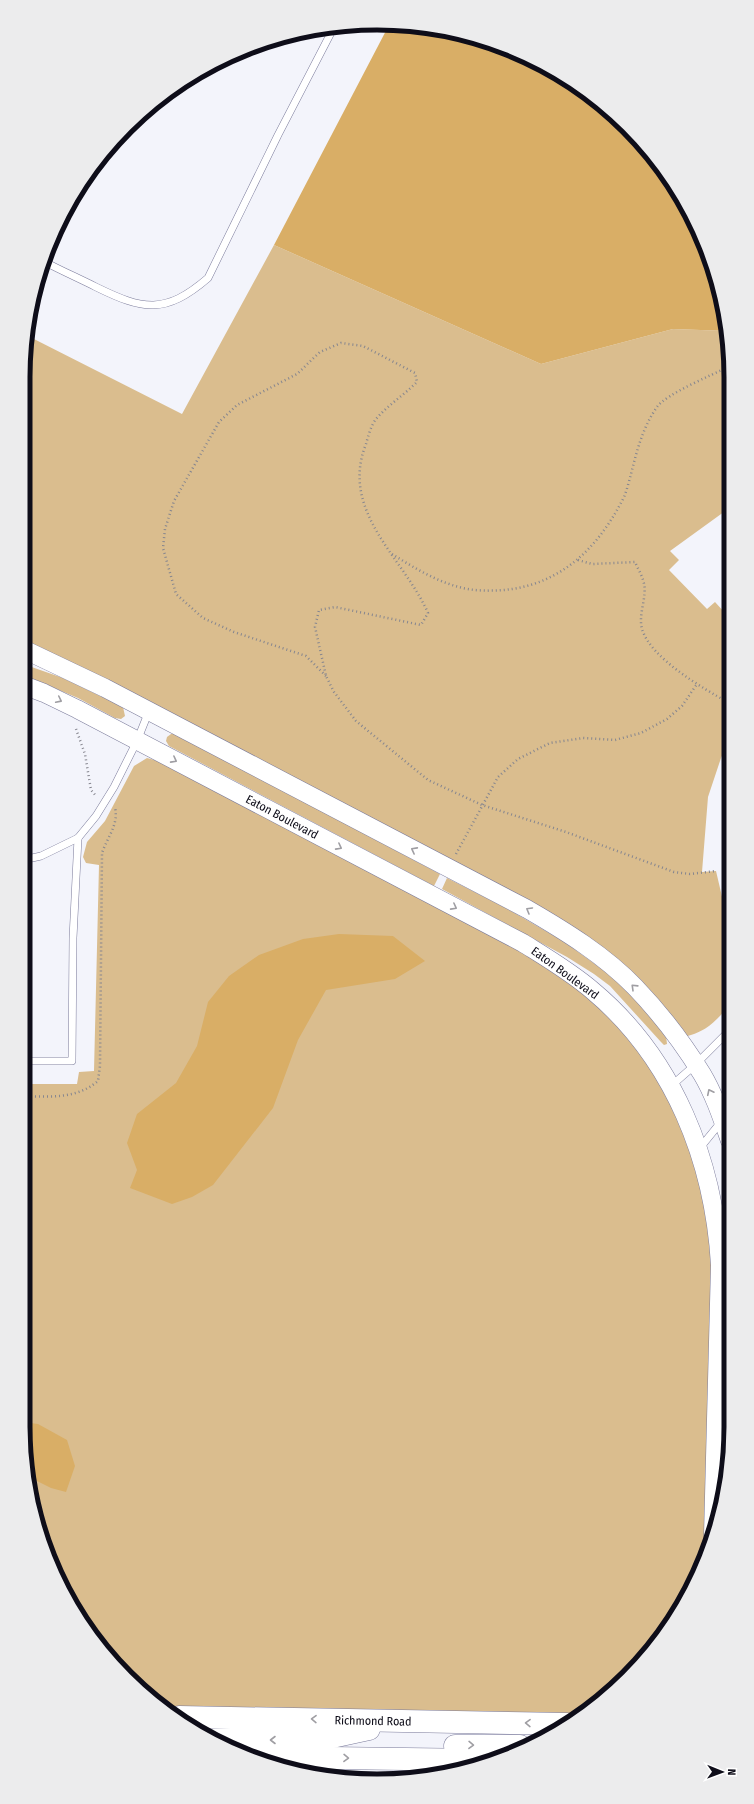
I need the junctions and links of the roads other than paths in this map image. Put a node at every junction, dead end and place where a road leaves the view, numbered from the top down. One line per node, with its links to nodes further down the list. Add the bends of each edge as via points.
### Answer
1 (331, 33): 2 (lane, via 208,278 190,293 162,304 143,306 120,299)
2 (48, 264)
3 (30, 652): 5 (street)
4 (30, 688): 6 (street, Eaton Boulevard, one-way to 6)
5 (149, 711): 6 (lane); 11 (street, one-way to 5, via 658,1013 634,986 566,933 521,906)
6 (137, 741): 7 (lane, via 114,788); 12 (street, Eaton Boulevard, one-way to 12, via 522,943 557,964 593,991 624,1021 649,1052)
7 (78, 838): 8 (lane, via 41,856); 10 (lane, via 73,944 72,1061)
8 (30, 858)
9 (724, 1036): 11 (lane)
10 (30, 1061)
11 (695, 1065): 12 (lane); 13 (street, one-way to 11)
12 (671, 1086): 15 (street, Eaton Boulevard, via 689,1120)
13 (724, 1112)
14 (724, 1118): 15 (lane)
15 (699, 1149): 16 (street, Eaton Boulevard, via 710,1188 718,1232 720,1265)
16 (714, 1510)
17 (186, 1717): 18 (main road, Richmond Road, one-way to 17)
18 (408, 1721): 19 (main road, Richmond Road, one-way to 18); 20 (main road, one-way to 20, via 318,1740)
19 (557, 1724)
20 (228, 1740)
21 (514, 1746): 23 (main road, one-way to 21, via 459,1745)
22 (270, 1757): 23 (main road, one-way to 23)
23 (406, 1759): 24 (main road)
24 (475, 1760)

